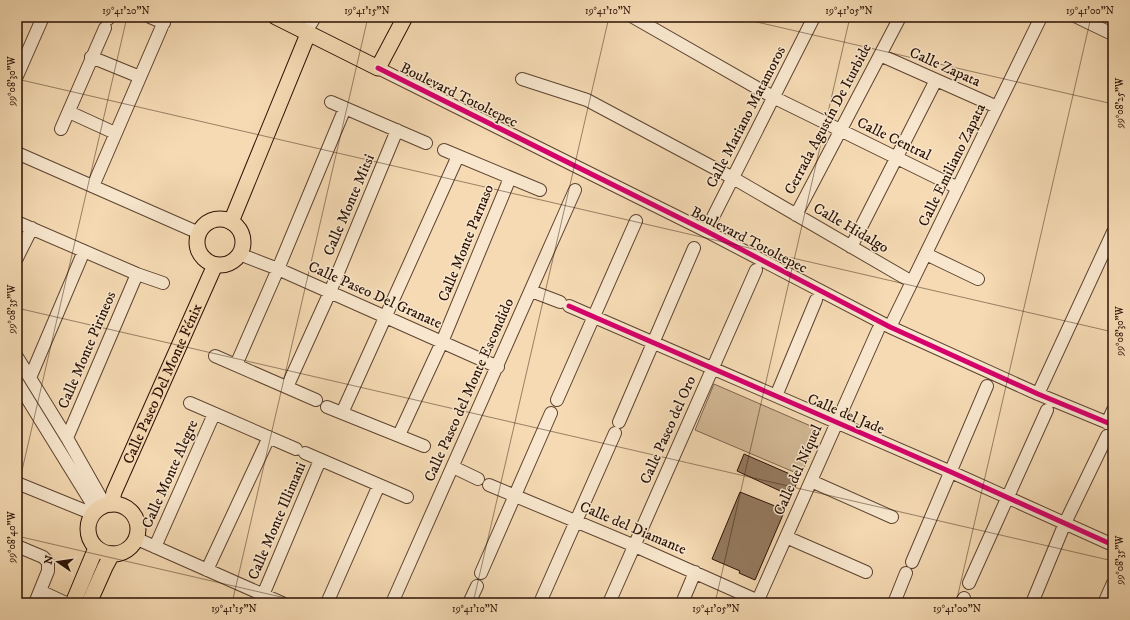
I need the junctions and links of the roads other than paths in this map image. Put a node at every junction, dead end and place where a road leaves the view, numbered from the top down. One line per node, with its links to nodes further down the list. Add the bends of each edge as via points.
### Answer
1 (43, 17): 18 (street)
2 (150, 17): 11 (street)
3 (276, 17): 14 (main road, Boulevard Totoltepec)
4 (315, 17): 14 (street)
5 (405, 17): 17 (main road)
6 (632, 17): 22 (street, Calle Central)
7 (814, 17): 22 (street, Calle Mariano Matamoros)
8 (900, 17): 15 (street, Cerrada Agustín De Iturbide)
9 (1077, 17): 13 (street)
10 (1037, 19): 24 (street, Calle Emiliano Zapata)
11 (165, 20): 19 (street)
12 (107, 21): 16 (street)
13 (1108, 32)
14 (307, 33): 17 (main road, Boulevard Totoltepec); 44 (main road)
15 (880, 55): 21 (street, Calle Zapata); 29 (street, Cerrada Agustín De Iturbide)
16 (91, 57): 19 (street); 26 (street)
17 (378, 68): 47 (street, Boulevard Totoltepec)
18 (17, 76)
19 (140, 77): 30 (street)
20 (522, 79): 37 (street, Calle Hidalgo, via 587,100)
21 (936, 80): 24 (street, Calle Zapata); 35 (street)
22 (774, 97): 29 (street, Calle Central); 37 (street, Calle Mariano Matamoros)
23 (331, 102): 25 (street)
24 (997, 107): 39 (street, Calle Emiliano Zapata)
25 (345, 108): 28 (street); 57 (street)
26 (69, 112): 27 (street); 30 (street)
27 (61, 129)
28 (397, 130): 31 (street); 64 (street, Calle Monte Mitsi)
29 (840, 130): 35 (street, Calle Central); 42 (street, Cerrada Agustín De Iturbide)
30 (115, 133): 38 (street)
31 (426, 143)
32 (444, 150): 34 (street)
33 (17, 153): 38 (street)
34 (458, 156): 36 (street); 66 (street)
35 (896, 158): 39 (street, Calle Central); 50 (street)
36 (510, 178): 40 (street); 70 (street, Calle Monte Parnaso)
37 (733, 178): 42 (street, Calle Hidalgo); 47 (street, Calle Mariano Matamoros)
38 (93, 186): 49 (street)
39 (958, 188): 54 (street, Calle Emiliano Zapata)
40 (540, 190)
41 (575, 190): 63 (street, Calle Paseo del Monte Escondido)
42 (796, 215): 50 (street, Calle Hidalgo)
43 (636, 221): 67 (street)
44 (231, 222): 49 (main road, via 216,219 209,222); 53 (main road, via 241,233 243,240)
45 (19, 223): 46 (street)
46 (32, 228): 52 (street); 55 (street)
47 (706, 231): 68 (street, Boulevard Totoltepec)
48 (1113, 232): 81 (street)
49 (199, 233): 56 (main road, via 197,246 200,253 203,258)
50 (851, 247): 61 (street, Calle Hidalgo)
51 (694, 248): 71 (street)
52 (84, 251): 59 (street); 77 (street)
53 (239, 254): 56 (main road, via 229,264); 57 (street, Calle Paseo Del Granate)
54 (926, 254): 60 (street); 61 (street, Calle Emiliano Zapata)
55 (17, 258)
56 (215, 265): 110 (main road, Calle Paseo Del Monte Fénix, via 114,492)
57 (278, 269): 64 (street, Calle Paseo Del Granate); 74 (street)
58 (756, 270): 76 (street, Calle Paseo del Oro)
59 (137, 274): 62 (street); 97 (street, Calle Monte Pirineos)
60 (978, 279)
61 (912, 282): 68 (street, Calle Emiliano Zapata)
62 (163, 284)
63 (531, 291): 67 (street, Calle del Jade); 75 (street, Calle Paseo del Monte Escondido)
64 (330, 292): 66 (street, Calle Paseo Del Granate); 80 (street, Calle Monte Mitsi)
65 (816, 300): 82 (street)
66 (386, 317): 70 (street, Calle Paseo Del Granate); 89 (street)
67 (595, 317): 71 (street, Calle del Jade); 84 (street)
68 (890, 326): 81 (street, Boulevard Totoltepec)
69 (878, 330): 92 (street, Calle del Níquel)
70 (442, 342): 75 (street, Calle Paseo Del Granate); 94 (street, Calle Monte Parnaso)
71 (654, 343): 76 (street, Calle del Jade); 112 (street)
72 (215, 356): 74 (street)
73 (17, 357): 77 (street)
74 (236, 365): 80 (street)
75 (498, 367): 100 (street, Calle Paseo del Monte Escondido)
76 (713, 369): 82 (street, Calle del Jade); 118 (street, Calle Paseo del Oro)
77 (30, 378): 97 (street)
78 (17, 382): 110 (street)
79 (987, 386): 101 (street)
80 (287, 387): 83 (street)
81 (1038, 394): 93 (street, Boulevard Totoltepec)
82 (776, 396): 92 (street, Calle del Jade)
83 (316, 400)
84 (557, 400)
85 (190, 403): 91 (street)
86 (327, 407): 89 (street)
87 (1047, 410): 109 (street)
88 (1113, 410): 93 (street)
89 (342, 413): 94 (street)
90 (551, 413): 107 (street)
91 (214, 414): 96 (street); 119 (street, Calle Monte Alegre)
92 (837, 423): 101 (street, Calle del Jade); 103 (street, Calle del Níquel)
93 (1110, 424)
94 (399, 435): 98 (street)
95 (1106, 436): 113 (street)
96 (269, 437): 99 (street); 123 (street)
97 (67, 438): 110 (street)
98 (424, 446)
99 (320, 460): 106 (street); 132 (street, Calle Monte Illimani)
100 (453, 467): 102 (street); 141 (street, Calle Paseo del Monte Escondido)
101 (951, 472): 109 (street, Calle del Jade); 122 (street)
102 (478, 479)
103 (811, 481): 111 (street); 114 (street, Calle del Níquel)
104 (17, 482): 110 (street)
105 (489, 485): 107 (street, Calle del Diamante)
106 (379, 486): 108 (street); 140 (street)
107 (515, 496): 112 (street, Calle del Diamante); 126 (street)
108 (407, 497)
109 (1007, 497): 113 (street, Calle del Jade); 128 (street)
110 (101, 508): 115 (main road, via 119,504 132,513 138,528); 120 (main road, via 89,520 89,535)
111 (892, 517)
112 (576, 521): 118 (street, Calle del Diamante); 133 (street)
113 (1065, 523): 116 (street, Calle del Jade); 146 (street)
114 (786, 537): 125 (street); 134 (street, Calle del Níquel)
115 (135, 538): 119 (street); 121 (main road, via 127,549)
116 (1113, 545)
117 (17, 546): 131 (street, via 43,557 48,562 48,571)
118 (634, 546): 124 (street, Calle del Diamante); 143 (street, Calle Paseo del Oro)
119 (155, 547): 123 (street)
120 (96, 548): 121 (main road); 137 (main road)
121 (112, 554): 138 (main road)
122 (912, 562)
123 (207, 570): 132 (street)
124 (695, 572): 134 (street, Calle del Diamante); 144 (street)
125 (866, 572)
126 (481, 573)
127 (906, 573): 145 (street)
128 (969, 583)
129 (1113, 583): 147 (street)
130 (477, 586): 142 (street)
131 (40, 591): 135 (street); 136 (street)
132 (264, 595): 139 (street)
133 (542, 598)
134 (756, 601)
135 (35, 603)
136 (66, 603)
137 (73, 603)
138 (89, 603)
139 (282, 603)
140 (327, 603)
141 (392, 603)
142 (469, 603)
143 (610, 603)
144 (682, 603)
145 (894, 603)
146 (1032, 603)
147 (1104, 603)

